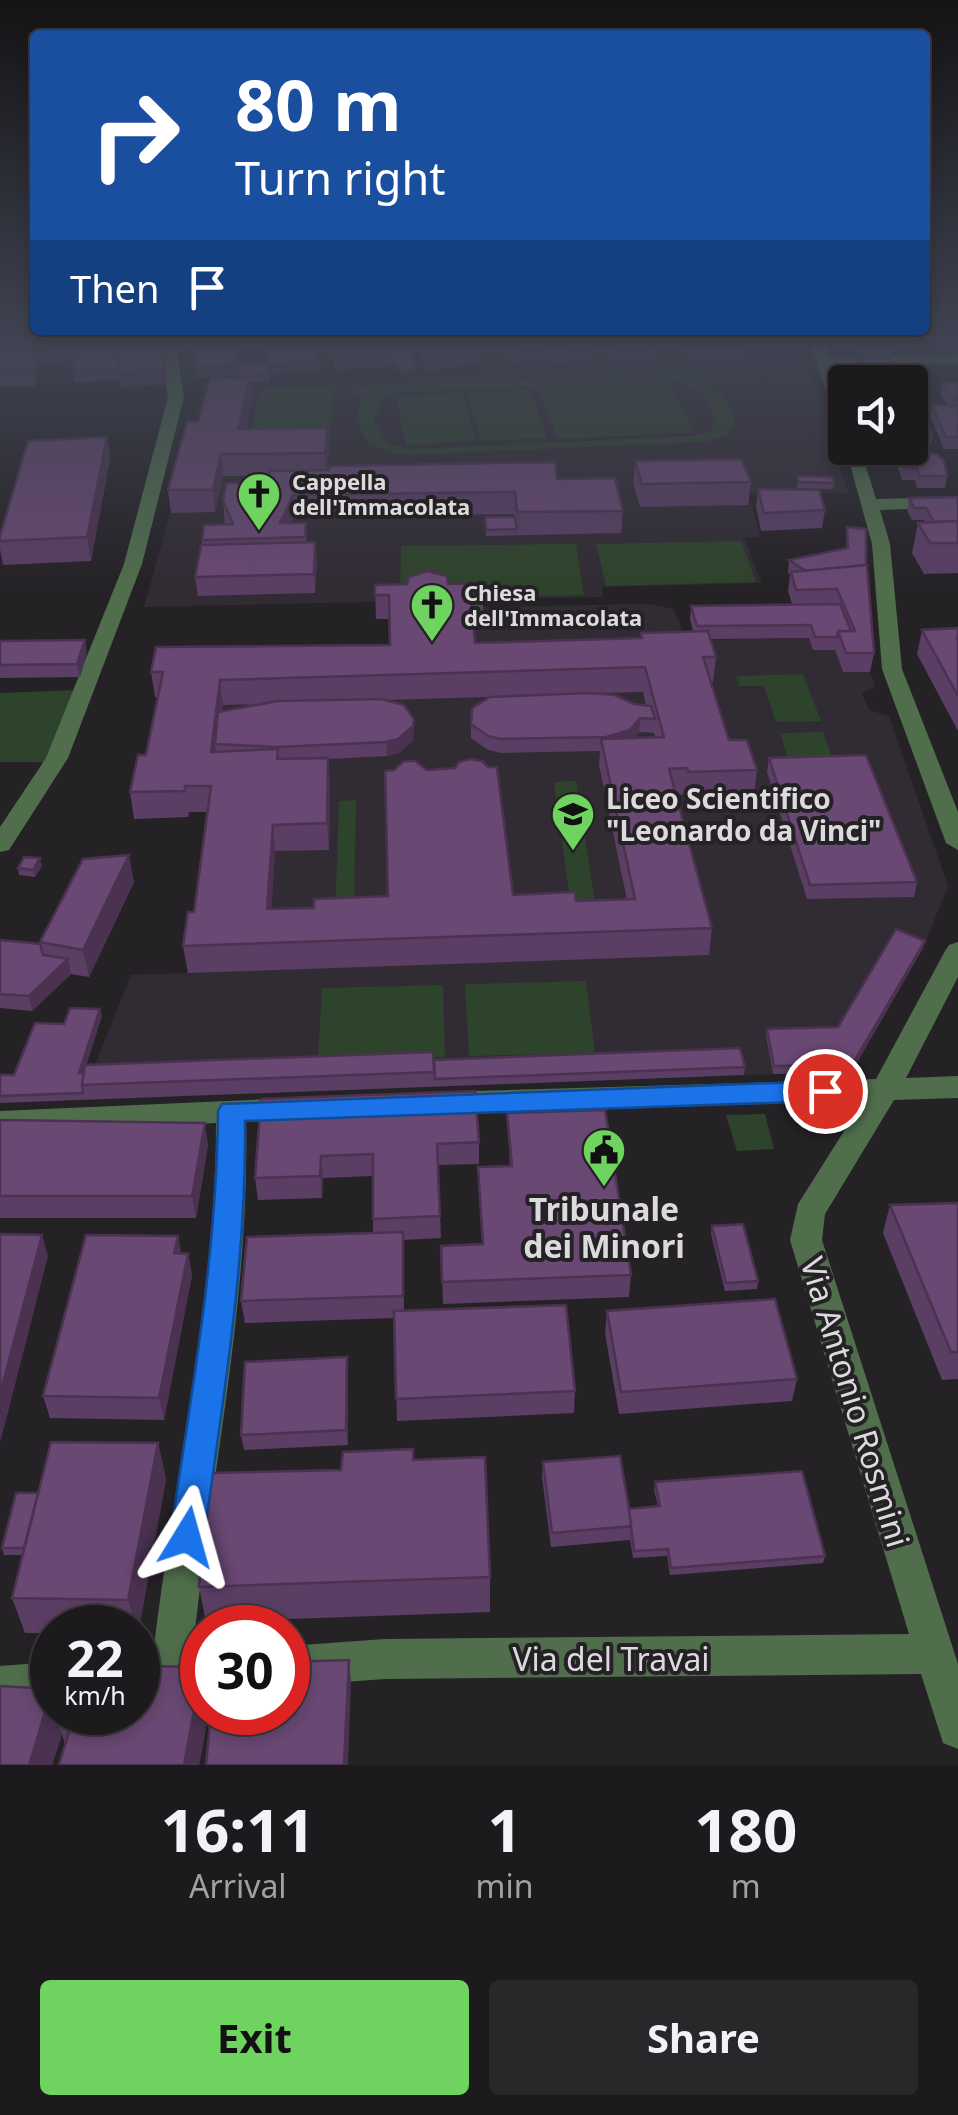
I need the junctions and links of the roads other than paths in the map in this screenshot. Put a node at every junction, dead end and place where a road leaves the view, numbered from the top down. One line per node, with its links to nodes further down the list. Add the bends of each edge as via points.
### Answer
1 (170, 423): 6 (street, via 132,564 57,758)
2 (857, 465): 4 (street)
3 (958, 502): 4 (street)
4 (870, 504): 5 (street, via 884,559 892,668)
5 (958, 843)
6 (0, 845)
7 (958, 951): 9 (street, Via Antonio Rosmini)
8 (958, 1087): 9 (street)
9 (885, 1090): 10 (street); 14 (street, Via Antonio Rosmini, via 809,1213 806,1240)
10 (419, 1104)
11 (327, 1108): 12 (street)
12 (231, 1111): 13 (street); 15 (street, via 232,1180 216,1332 173,1654)
13 (0, 1122)
14 (936, 1654): 16 (street, Via del Travai); 19 (street, Via Antonio Rosmini)
15 (180, 1660)
16 (310, 1665)
17 (30, 1684): 18 (street)
18 (0, 1686)
19 (958, 1728)

